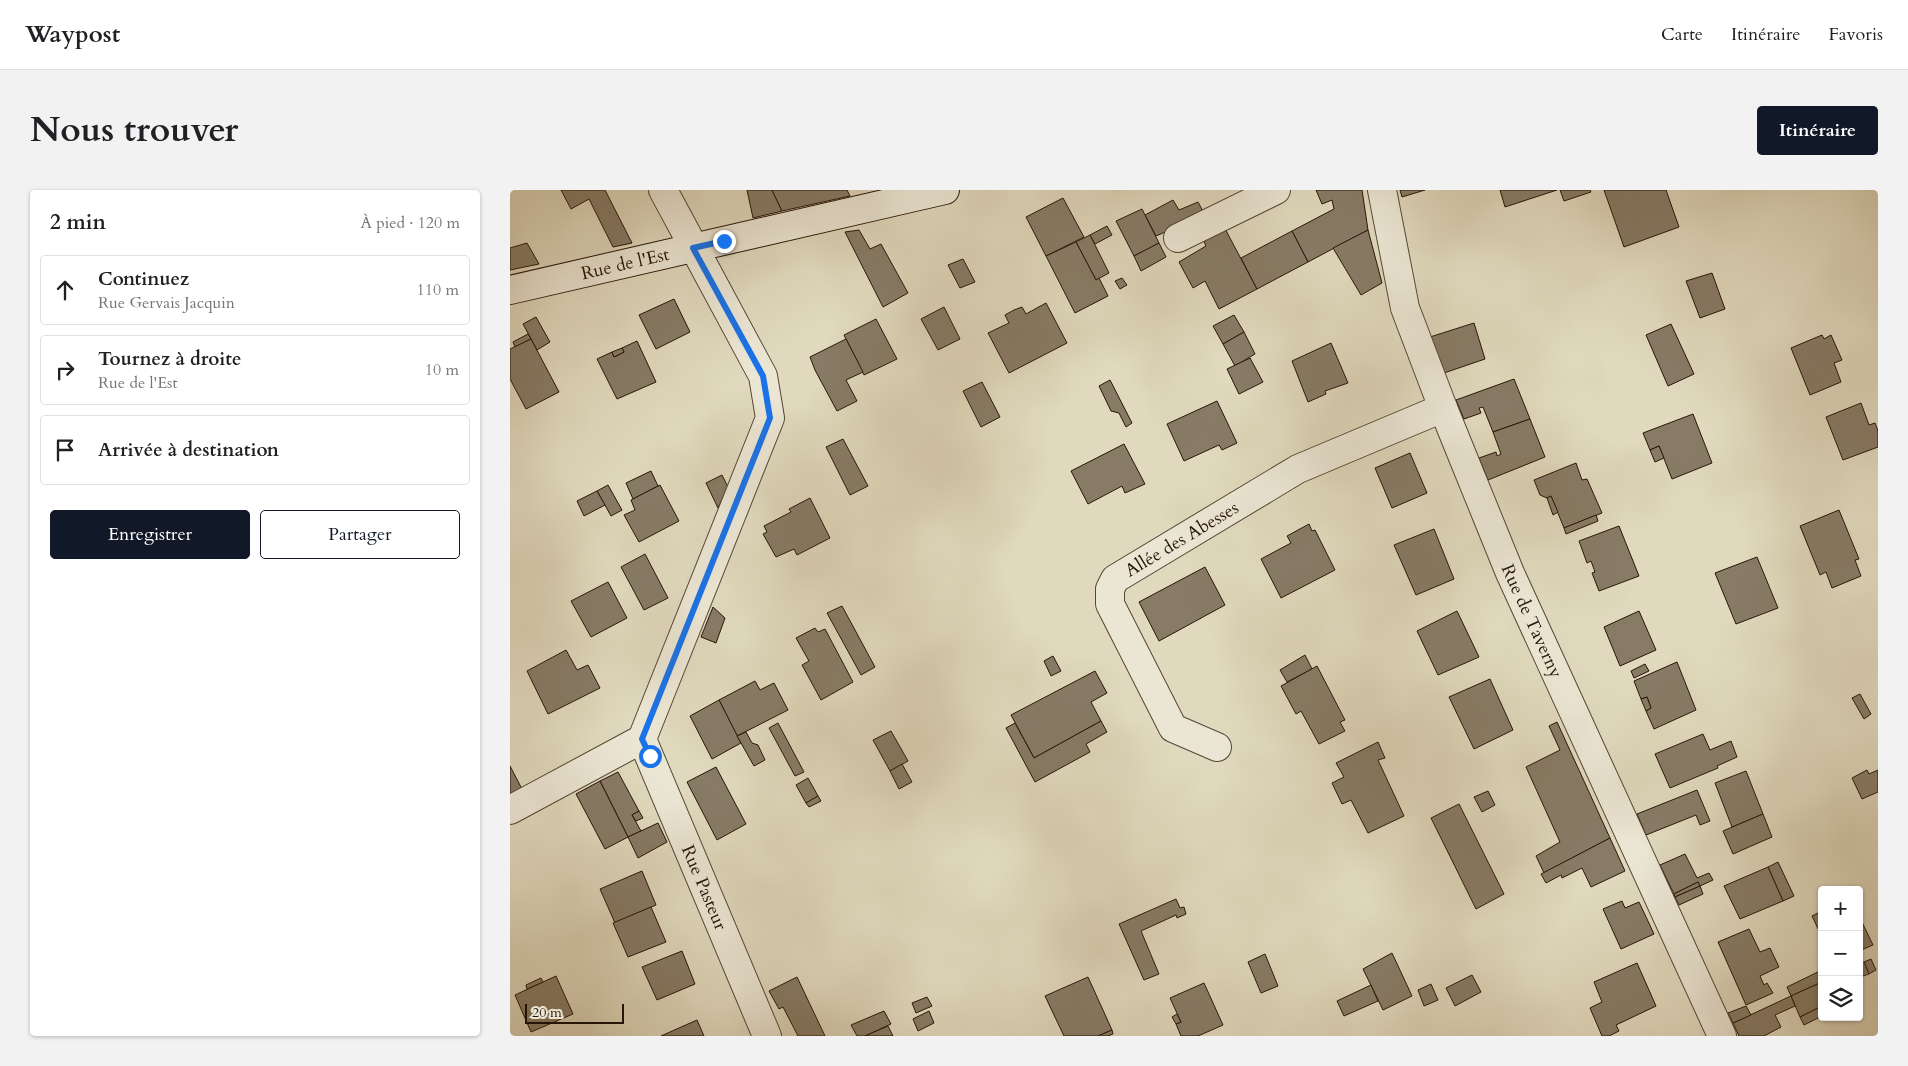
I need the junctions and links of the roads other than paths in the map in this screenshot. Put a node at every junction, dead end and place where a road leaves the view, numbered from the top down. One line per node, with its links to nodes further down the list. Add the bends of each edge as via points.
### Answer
1 (663, 190): 6 (street)
2 (945, 190): 6 (street, Rue de l'Est)
3 (1276, 190): 5 (street)
4 (1382, 190): 8 (street, Rue de Taverny, via 1405,308)
5 (1178, 238)
6 (698, 257): 7 (street, Rue de l'Est); 9 (street, via 763,376 770,418)
7 (510, 290)
8 (1443, 408): 10 (street, Allée des Abesses, via 1298,469 1114,579 1110,604 1173,728); 13 (street, Rue de Taverny, via 1510,573)
9 (642, 739): 11 (street); 12 (street, Rue Pasteur)
10 (1217, 747)
11 (510, 810)
12 (767, 1036)
13 (1722, 1036)

